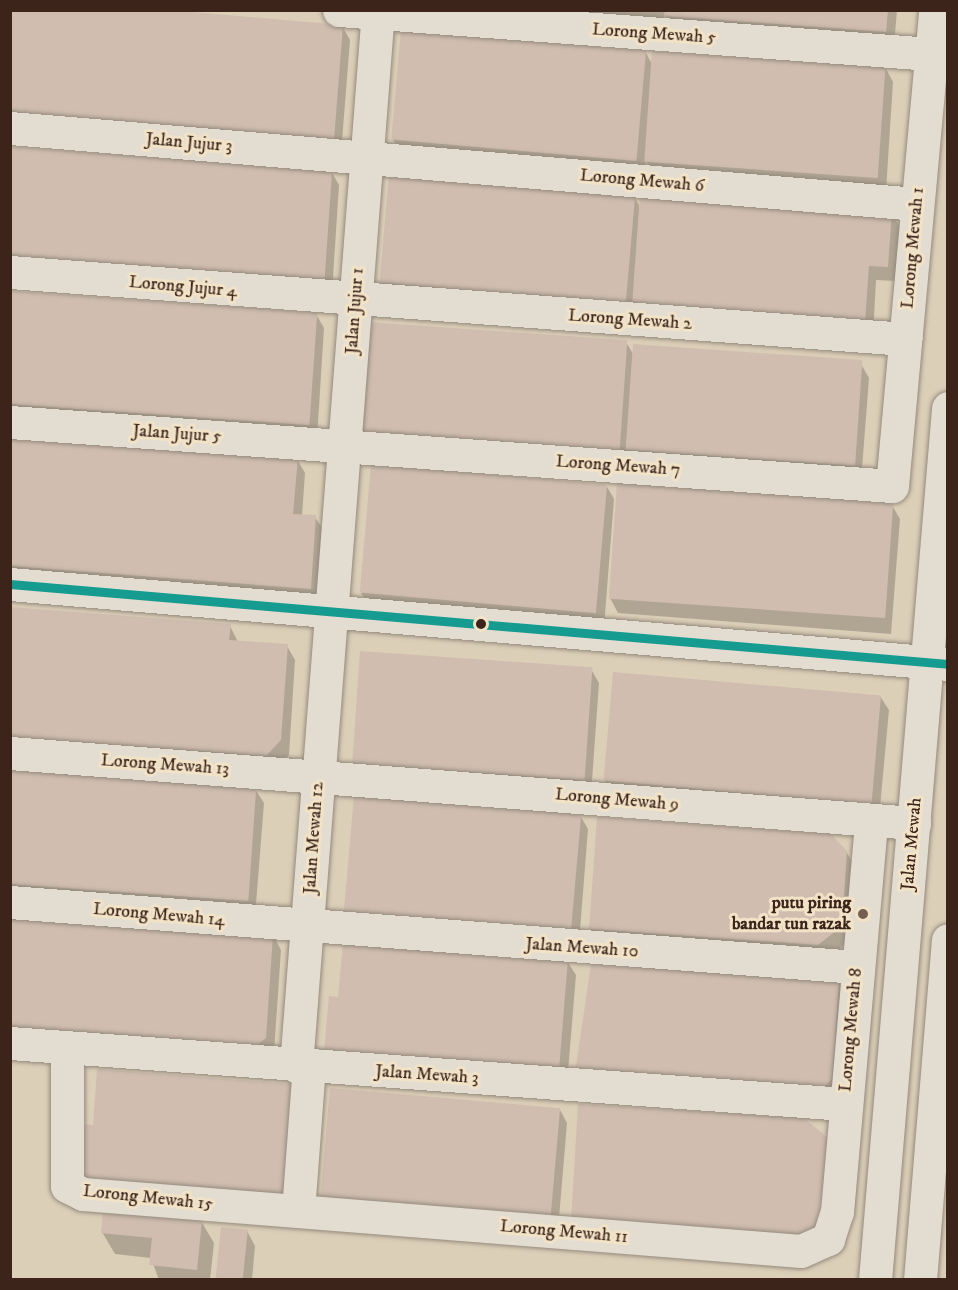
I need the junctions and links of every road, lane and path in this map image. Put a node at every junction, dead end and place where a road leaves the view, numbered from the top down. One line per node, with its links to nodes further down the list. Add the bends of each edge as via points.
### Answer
1 (339, 10): 3 (street, Lorong Mewah 5)
2 (935, 10): 4 (street, Lorong Mewah 1)
3 (378, 12): 4 (street, Lorong Mewah 5); 6 (street, Jalan Jujur 1)
4 (931, 54): 7 (street, Lorong Mewah 1)
5 (10, 128): 6 (street, Jalan Jujur 3)
6 (367, 158): 7 (street, Lorong Mewah 6); 9 (street, Jalan Jujur 1)
7 (918, 204): 10 (street, Lorong Mewah 1)
8 (10, 272): 9 (street, Lorong Jujur 4)
9 (355, 302): 10 (street, Lorong Mewah 2); 13 (street, Jalan Jujur 1)
10 (905, 339): 14 (street, Lorong Mewah 1)
11 (948, 408): 17 (street, Jalan Mewah)
12 (10, 422): 13 (street, Jalan Jujur 5)
13 (344, 446): 14 (street, Lorong Mewah 7); 16 (street, Jalan Jujur 1)
14 (892, 486)
15 (10, 584): 16 (street)
16 (332, 611): 17 (street); 19 (street, Jalan Mewah 12)
17 (937, 663): 21 (street, Jalan Mewah)
18 (10, 753): 19 (street, Lorong Mewah 13)
19 (319, 776): 20 (street, Lorong Mewah 9); 23 (street, Jalan Mewah 12)
20 (871, 820): 21 (street, Lorong Mewah 9); 25 (street, Lorong Mewah 8)
21 (914, 823): 32 (street, Jalan Mewah)
22 (10, 902): 23 (street, Lorong Mewah 14)
23 (307, 928): 25 (street, Jalan Mewah 10); 28 (street, Jalan Mewah 12)
24 (948, 940): 33 (street)
25 (856, 967): 29 (street, Lorong Mewah 8)
26 (10, 1043): 27 (street, Jalan Mewah 3)
27 (67, 1047): 28 (street, Jalan Mewah 3); 30 (street, Lorong Mewah 15, via 67,1186 83,1194)
28 (303, 1066): 29 (street, Jalan Mewah 3); 30 (street, Jalan Mewah 12)
29 (844, 1104): 31 (street, Lorong Mewah 8, via 837,1212)
30 (298, 1211): 31 (street, Lorong Mewah 11, via 801,1251)
31 (828, 1239)
32 (875, 1280)
33 (920, 1280)

